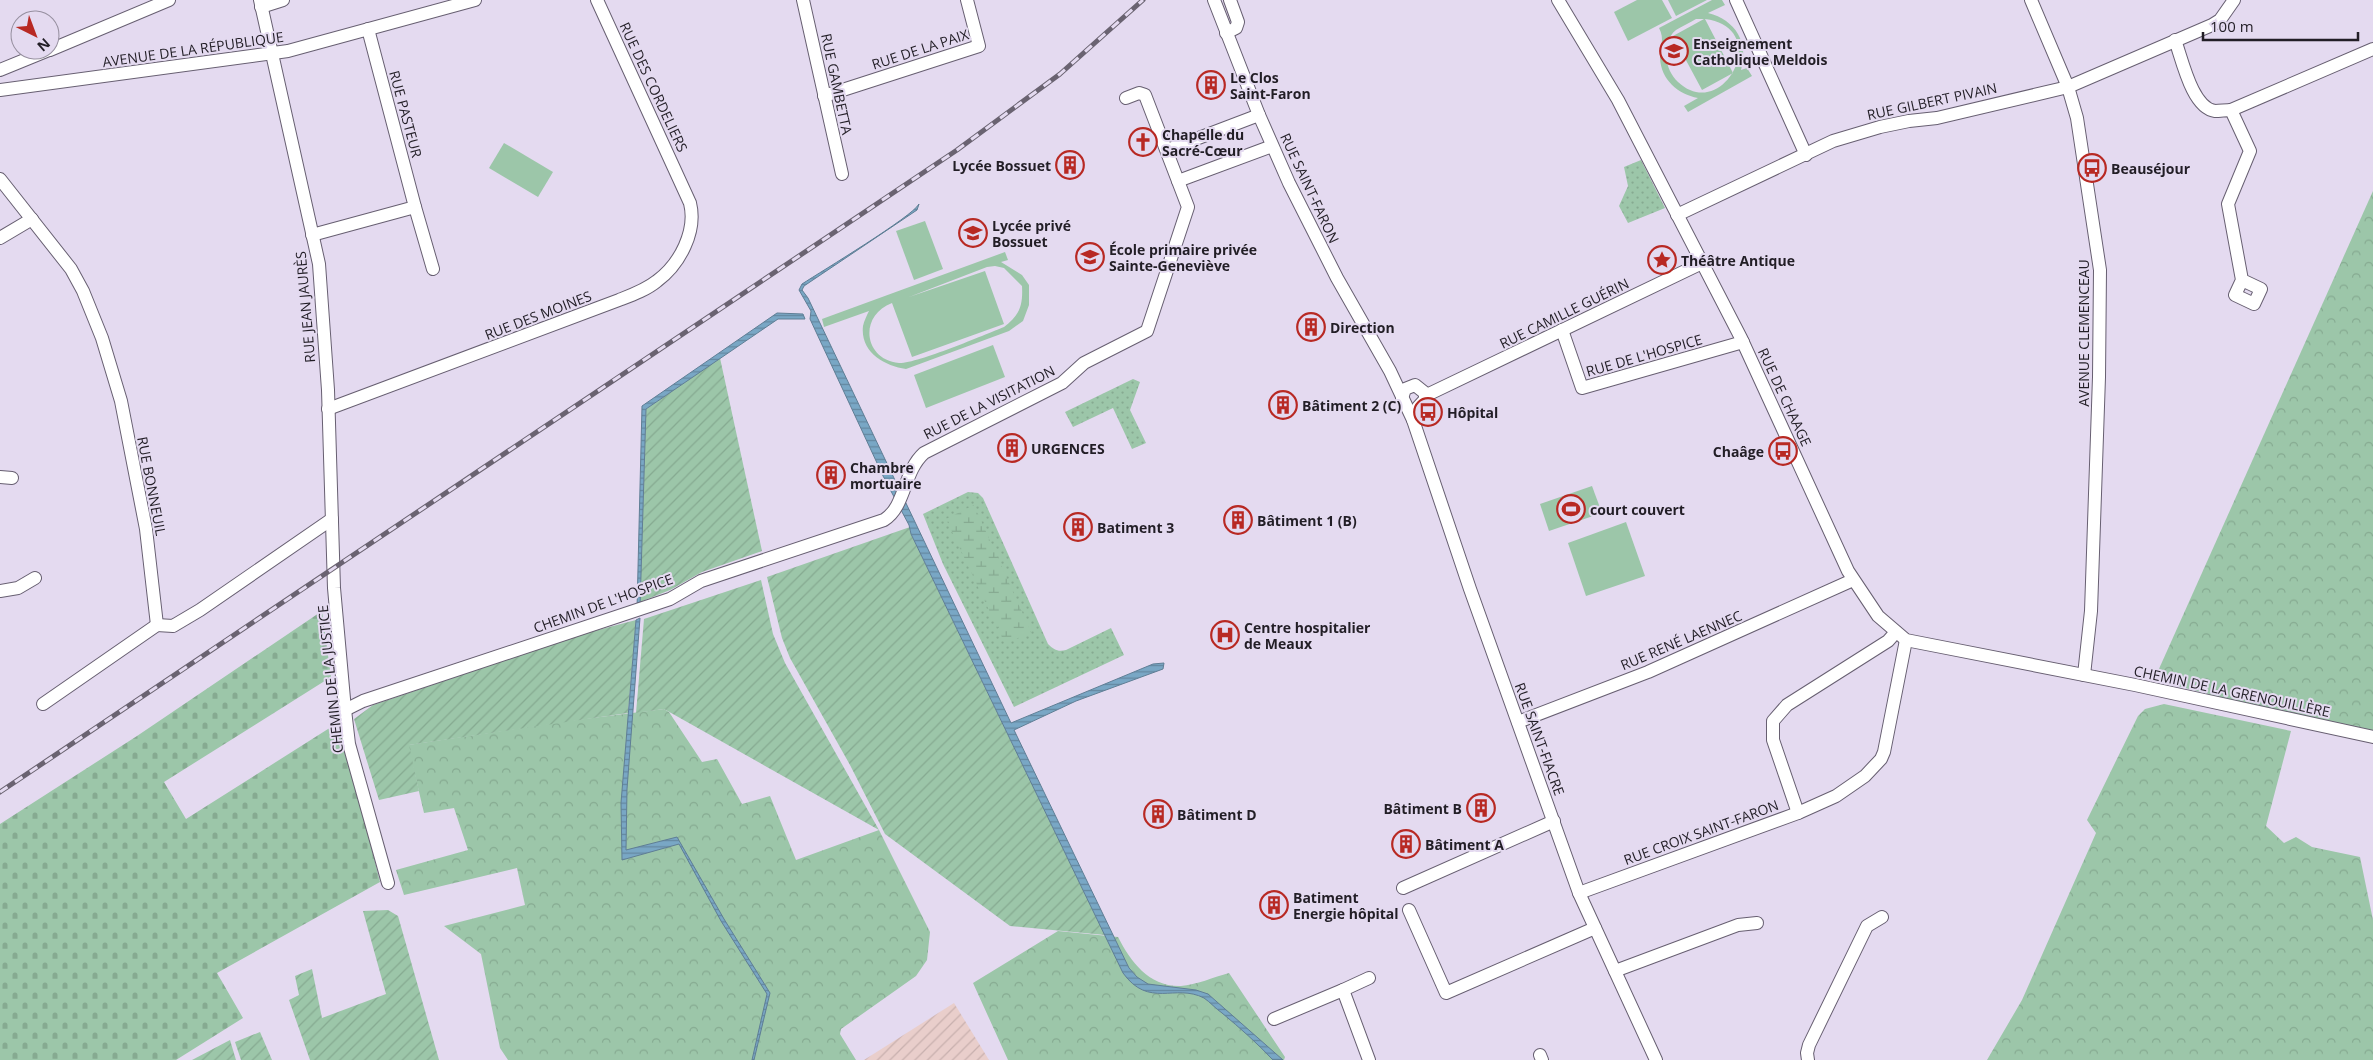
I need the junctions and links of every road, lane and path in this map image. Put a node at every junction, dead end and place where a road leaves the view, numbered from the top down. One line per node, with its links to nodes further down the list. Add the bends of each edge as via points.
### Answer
1 (168, 0): 17 (street)
2 (283, 0): 13 (street)
3 (475, 0): 14 (street, AVENUE DE LA RÉPUBLIQUE)
4 (597, 0): 34 (street, RUE DES CORDELIERS)
5 (967, 0): 24 (street, RUE DE LA PAIX, via 979,46)
6 (1214, 0): 15 (street, RUE SAINT-FARON)
7 (1230, 0): 15 (street, via 1238,22 1236,28)
8 (1558, 0): 36 (street, RUE DE CHAAGE, via 1618,100)
9 (1736, 0): 30 (street)
10 (2031, 0): 22 (street, AVENUE CLEMENCEAU)
11 (2234, 0): 16 (street, RUE GILBERT PIVAIN, via 2220,20)
12 (805, 1): 24 (street, RUE GAMBETTA)
13 (260, 3): 19 (street, RUE JEAN JAURÈS)
14 (368, 29): 19 (street, AVENUE DE LA RÉPUBLIQUE); 35 (street, RUE PASTEUR)
15 (1226, 33): 27 (street, RUE SAINT-FARON)
16 (2175, 40): 22 (street, RUE GILBERT PIVAIN); 26 (street, via 2194,94 2214,111)
17 (60, 45)
18 (2373, 49): 26 (street)
19 (272, 54): 23 (street, AVENUE DE LA RÉPUBLIQUE); 38 (street, RUE JEAN JAURÈS)
20 (24, 60): 21 (street)
21 (0, 70)
22 (2068, 87): 30 (street, RUE GILBERT PIVAIN, via 1852,134); 58 (street, AVENUE CLEMENCEAU, via 2080,131 2100,270 2091,611)
23 (0, 90)
24 (824, 96): 31 (street, RUE GAMBETTA)
25 (1126, 98): 29 (street, RUE DE LA VISITATION, via 1139,93 1145,95)
26 (2231, 110): 42 (street, via 2250,151 2228,204)
27 (1259, 115): 28 (street, RUE SAINT-FARON); 29 (street)
28 (1272, 146): 33 (street); 45 (street, RUE SAINT-FARON, via 1319,243)
29 (1167, 150): 33 (street, RUE DE LA VISITATION)
30 (1806, 155): 36 (street, RUE GILBERT PIVAIN)
31 (842, 174)
32 (0, 179): 37 (street, RUE BONNEUIL)
33 (1178, 181): 50 (street, RUE DE LA VISITATION, via 1188,207 1148,331 1084,363 1062,383 924,453 913,464)
34 (683, 187): 48 (street, RUE DES MOINES, via 693,220 683,249 657,282 619,300)
35 (415, 207): 38 (street); 41 (street, RUE PASTEUR)
36 (1677, 215): 40 (street, RUE DE CHAAGE)
37 (32, 219): 39 (street); 56 (street, RUE BONNEUIL, via 71,269 112,368 146,529)
38 (312, 235): 48 (street, RUE JEAN JAURÈS, via 318,264)
39 (0, 238)
40 (1702, 263): 43 (street, RUE CAMILLE GUÉRIN); 44 (street, RUE DE CHAAGE)
41 (433, 269)
42 (2242, 280)
43 (1562, 330): 44 (street, RUE DE L'HOSPICE, via 1582,388); 46 (street, RUE CAMILLE GUÉRIN, via 1438,390)
44 (1743, 342): 53 (street, RUE DE CHAAGE)
45 (1395, 381): 46 (street); 47 (street, RUE SAINT-FARON)
46 (1418, 395): 47 (street, via 1411,408); 47 (street, via 1405,389); 49 (street)
47 (1404, 401): 49 (street, RUE SAINT-FIACRE)
48 (328, 409): 51 (street, RUE JEAN JAURÈS)
49 (1413, 420): 61 (street, RUE SAINT-FIACRE)
50 (895, 509): 60 (street, CHEMIN DE L'HOSPICE, via 884,520 701,581 670,599 363,701)
51 (332, 519): 54 (street, RUE JEAN JAURÈS); 56 (street, via 200,610 173,626)
52 (35, 578): 55 (street, via 18,588)
53 (1853, 580): 57 (street, RUE DE CHAAGE, via 1878,616); 61 (street, RUE RENÉ LAENNEC, via 1655,669)
54 (334, 588): 60 (street, CHEMIN DE LA JUSTICE)
55 (0, 591)
56 (157, 625): 59 (street)
57 (1901, 636): 58 (street); 63 (street, via 1881,759 1836,796); 63 (street, RUE CROIX SAINT-FARON, via 1787,705 1773,721 1773,740)
58 (2084, 676): 62 (street, CHEMIN DE LA GRENOUILLÈRE)
59 (42, 704)
60 (345, 710): 65 (street, CHEMIN DE LA JUSTICE, via 349,744)
61 (1518, 722): 64 (street, RUE SAINT-FIACRE)
62 (2373, 736)
63 (1798, 813): 67 (street, RUE CROIX SAINT-FARON)
64 (1554, 821): 66 (street); 67 (street, RUE SAINT-FIACRE)
65 (388, 883)
66 (1403, 888)
67 (1579, 893): 71 (street, RUE SAINT-FIACRE)
68 (1410, 910): 71 (street, via 1446,993)
69 (1882, 917): 78 (street, via 1867,926 1809,1045)
70 (1757, 923): 72 (street, via 1738,925)
71 (1595, 928): 72 (street, RUE SAINT-FIACRE)
72 (1614, 971): 77 (street, RUE SAINT-FIACRE)
73 (1369, 978): 74 (street)
74 (1343, 990): 75 (street); 76 (street)
75 (1274, 1019)
76 (1369, 1060)
77 (1656, 1060)
78 (1808, 1060)

